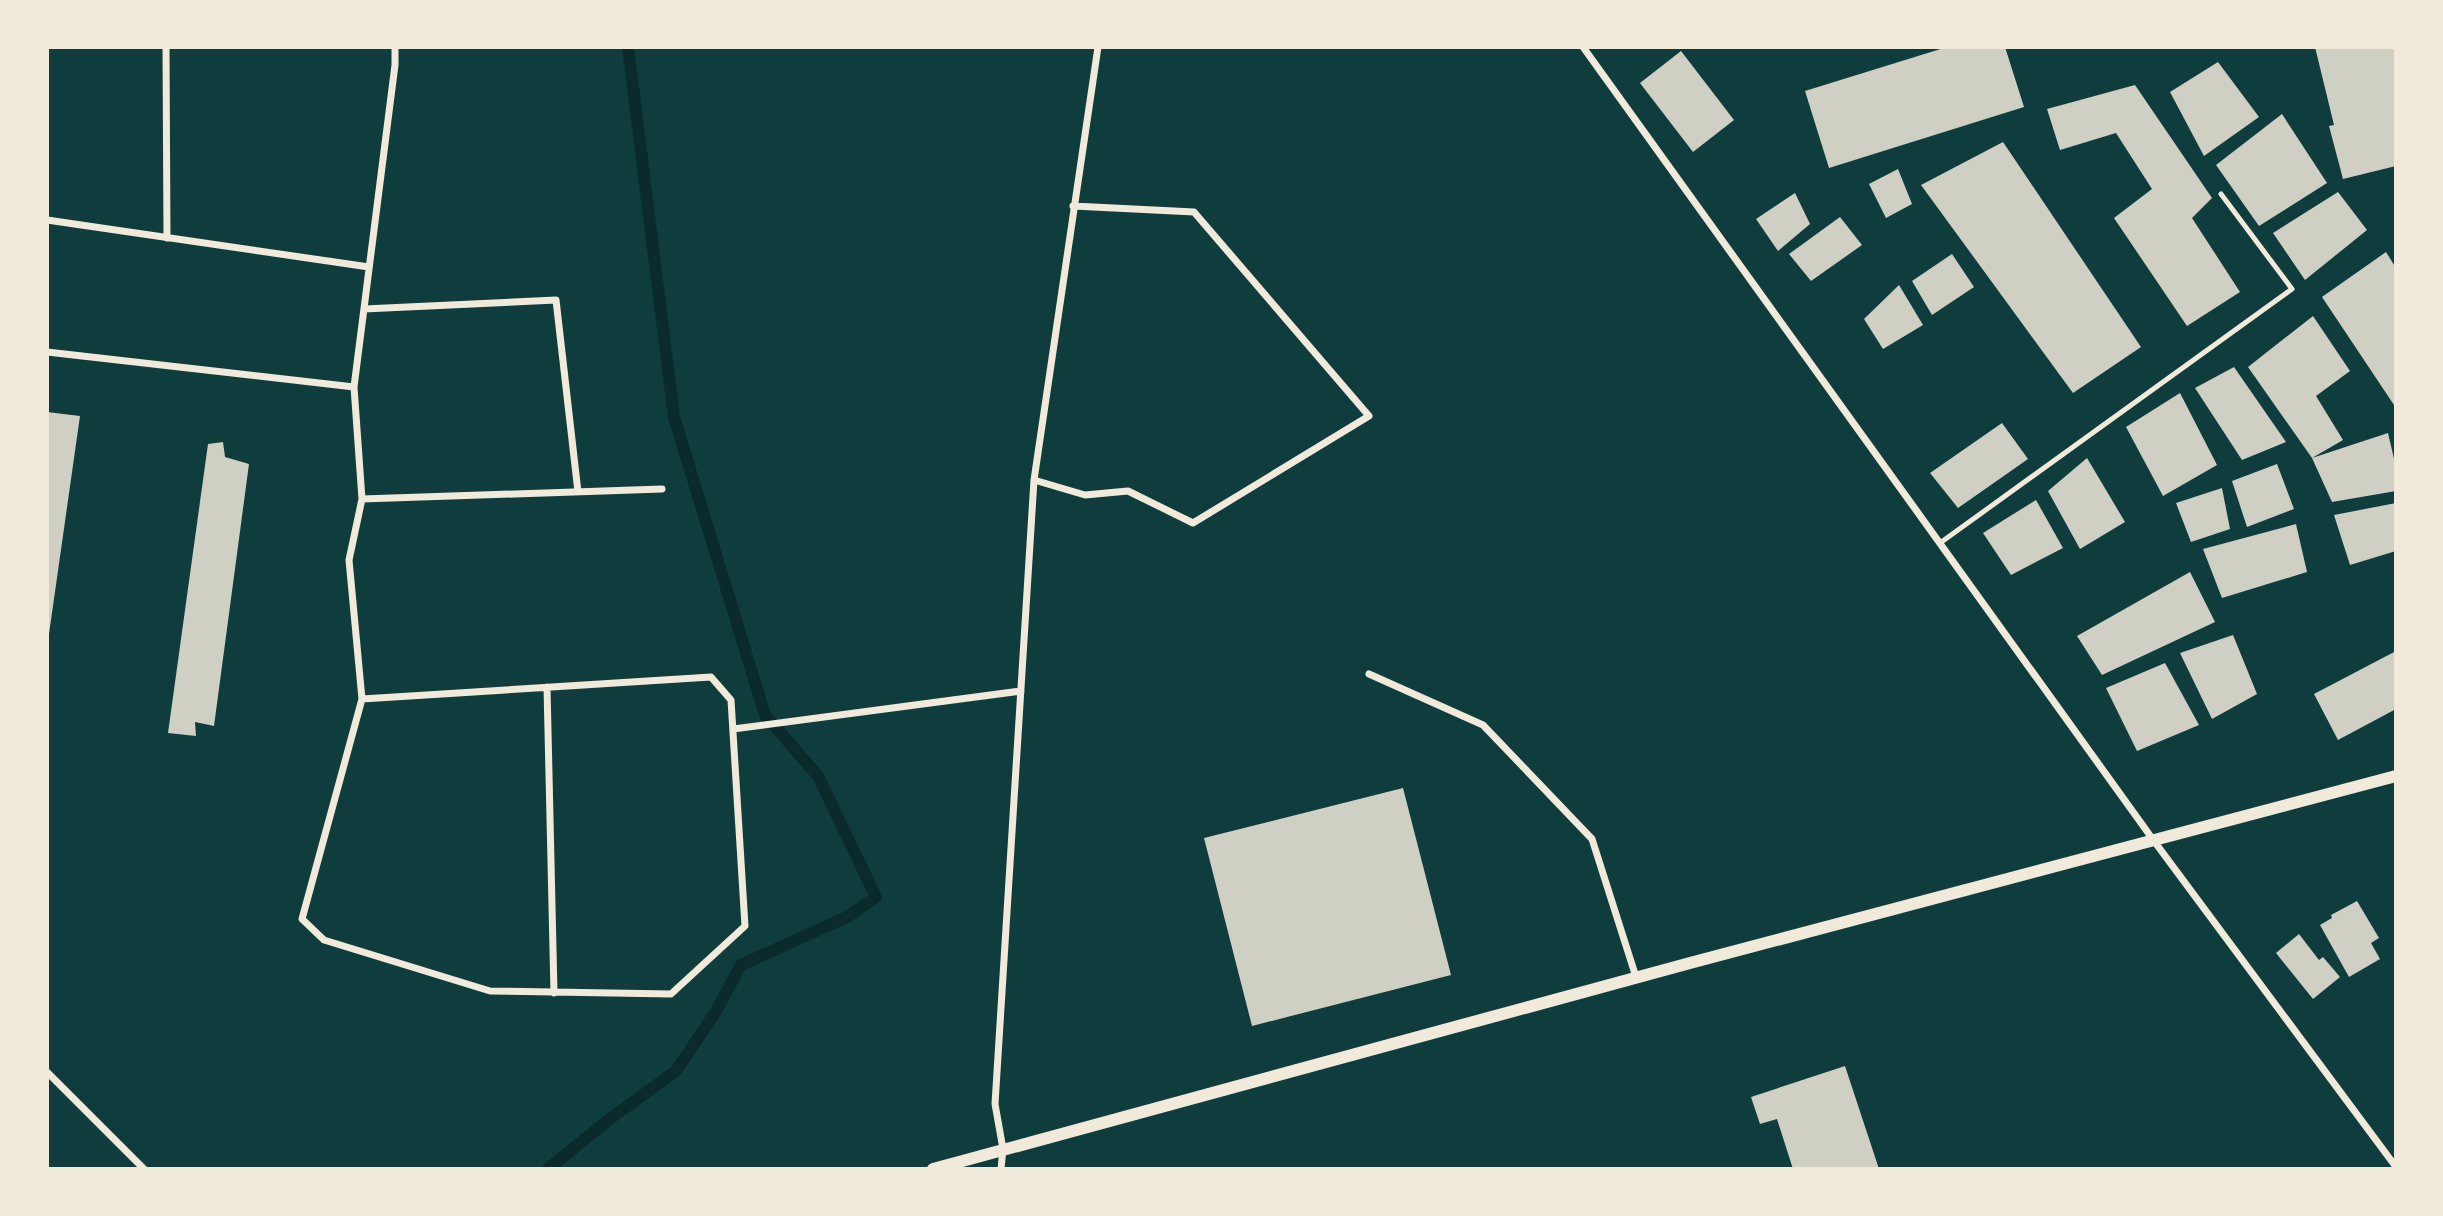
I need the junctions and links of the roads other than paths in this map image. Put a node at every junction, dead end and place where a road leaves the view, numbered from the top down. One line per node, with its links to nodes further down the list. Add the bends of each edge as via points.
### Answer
1 (166, 47): 8 (street)
2 (395, 47): 9 (street)
3 (1583, 47): 17 (street)
4 (1096, 48): 6 (street)
5 (2221, 194): 17 (lane, via 2292,289)
6 (1073, 206): 13 (street); 13 (street, via 1194,212 1369,416 1192,523 1128,491 1086,495)
7 (47, 220): 8 (street)
8 (167, 238): 9 (street)
9 (369, 267): 10 (street)
10 (364, 309): 12 (street); 15 (street, via 556,300)
11 (47, 352): 12 (street)
12 (354, 387): 16 (street)
13 (1034, 480): 20 (street)
14 (662, 489): 15 (street)
15 (578, 492): 16 (street)
16 (362, 499): 21 (street, via 349,560)
17 (1940, 543): 24 (street)
18 (1369, 674): 25 (street, via 1483,725 1592,839)
19 (547, 687): 21 (street); 22 (street, via 711,677 731,700); 26 (street)
20 (1021, 691): 22 (street); 28 (street, via 995,1104)
21 (362, 699): 26 (street, via 302,919 324,940 490,991)
22 (733, 729): 26 (street, via 745,926 671,994)
23 (2396, 776): 24 (street)
24 (2154, 841): 25 (street); 29 (street)
25 (1636, 977): 28 (street)
26 (554, 993)
27 (47, 1072): 30 (street)
28 (1003, 1149): 31 (street); 32 (street)
29 (2396, 1167)
30 (144, 1169)
31 (933, 1169)
32 (1001, 1169)

